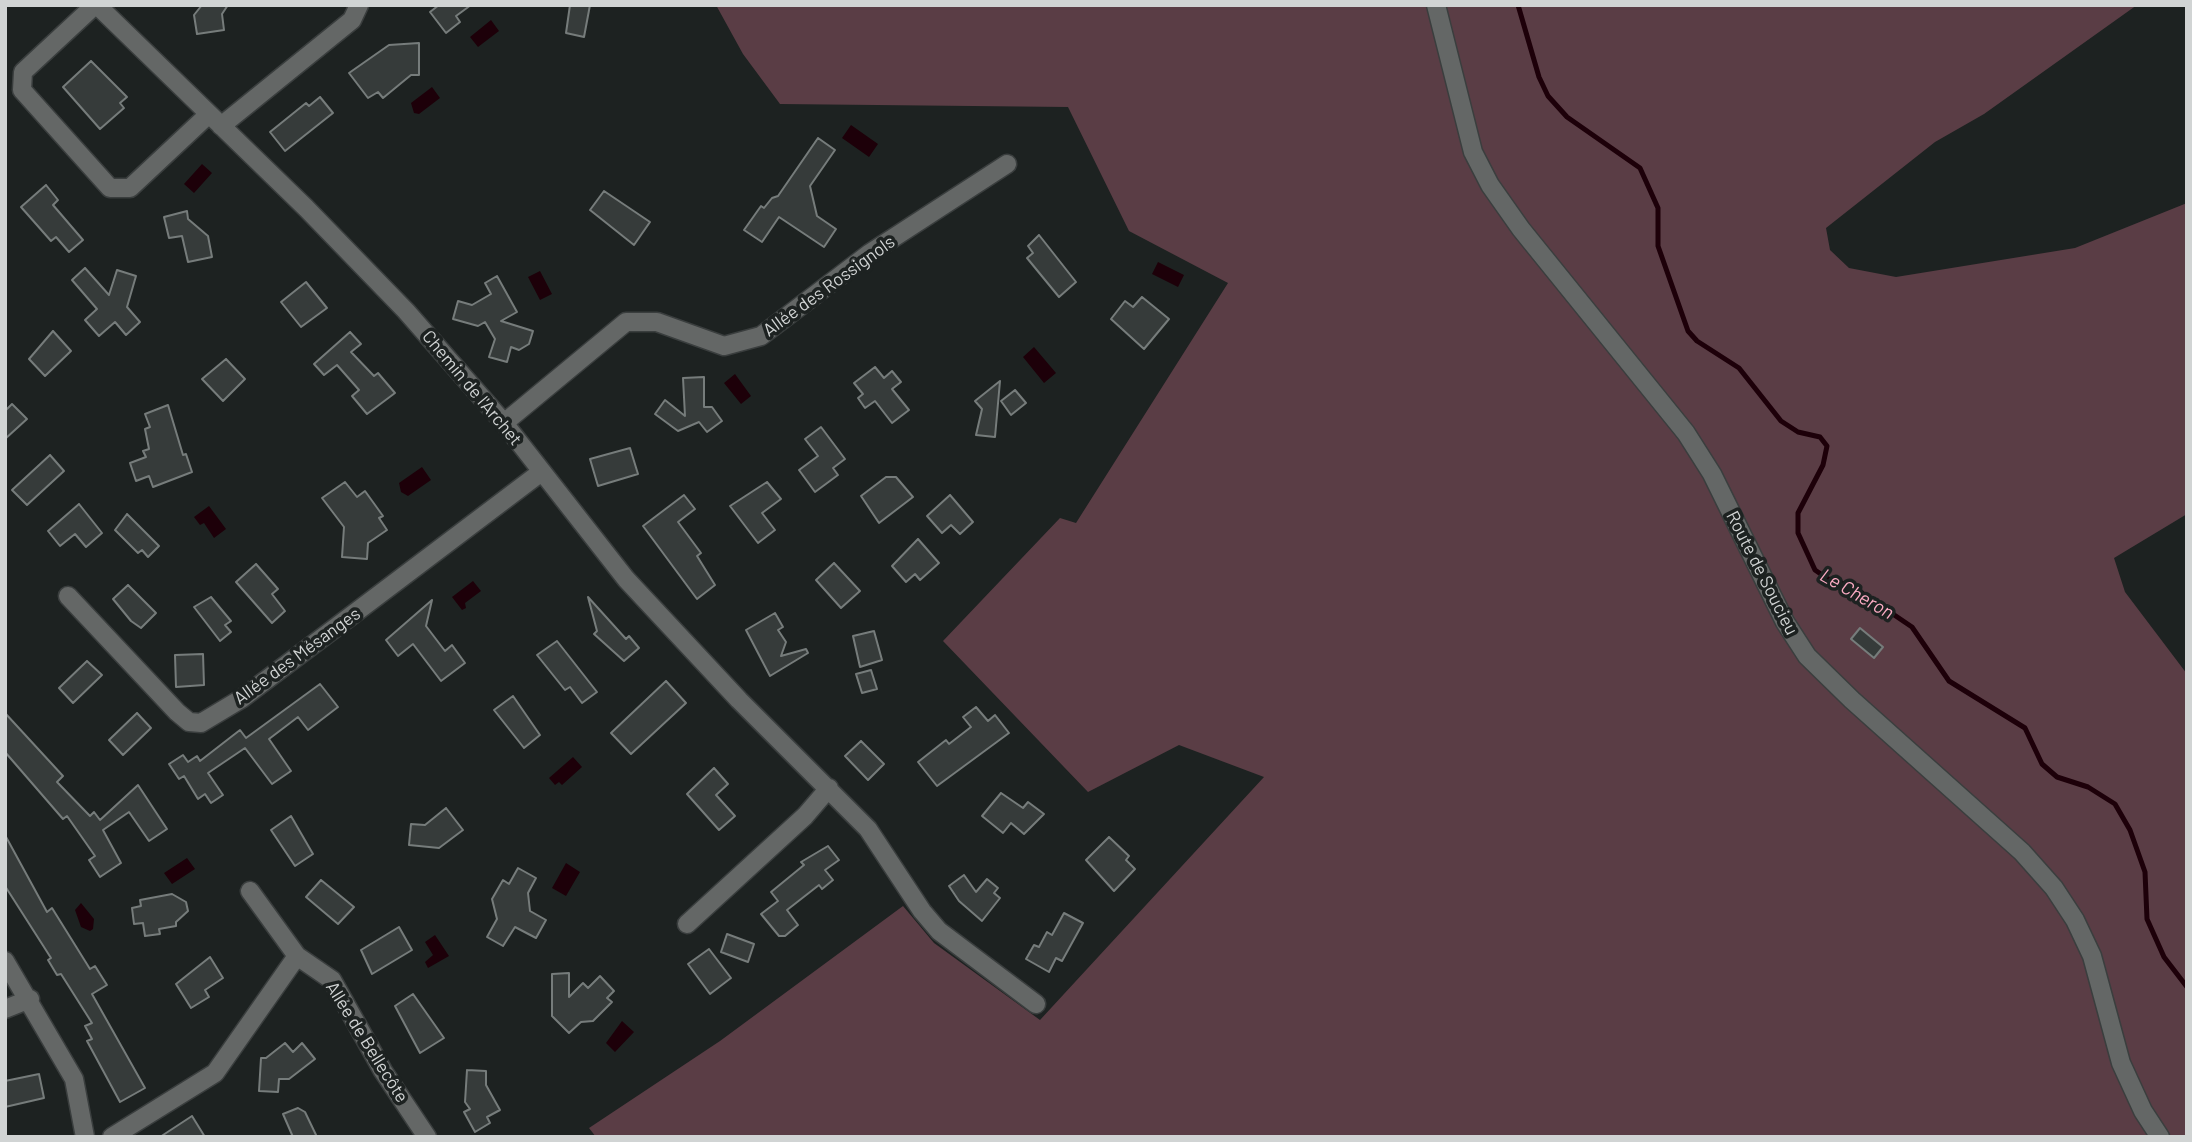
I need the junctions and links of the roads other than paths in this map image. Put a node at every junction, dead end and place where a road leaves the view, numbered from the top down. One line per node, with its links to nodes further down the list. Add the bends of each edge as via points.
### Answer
1 (96, 5): 4 (street, Chemin de l'Archet); 4 (street, via 23,72 22,90 110,188 130,188)
2 (359, 5): 4 (street, via 352,20)
3 (1436, 5): 20 (street, Route de Soucieu, via 1473,152 1490,185 1686,433 1807,656 2022,852 2054,888 2092,956 2121,1063)
4 (215, 120): 6 (street, Chemin de l'Archet, via 406,311)
5 (1007, 164): 6 (street, Allée des Rossignols, via 870,253 761,336 724,346 657,322 626,322)
6 (504, 423): 7 (street, Chemin de l'Archet)
7 (540, 473): 8 (street, Allée des Mésanges, via 241,699 201,723 190,722 177,712); 9 (street, Chemin de l'Archet, via 626,579)
8 (68, 596)
9 (829, 788): 11 (street, via 805,816); 15 (street, Chemin de l'Archet, via 868,829 939,931)
10 (250, 891): 12 (street, Allée de Bellecôte)
11 (687, 924)
12 (297, 956): 18 (street, via 215,1073); 19 (street, Allée de Bellecôte, via 332,980)
13 (5, 961): 14 (street)
14 (30, 999): 16 (street); 17 (street, via 74,1079)
15 (1036, 1004)
16 (5, 1009)
17 (85, 1137)
18 (112, 1137)
19 (427, 1137)
20 (2160, 1137)

